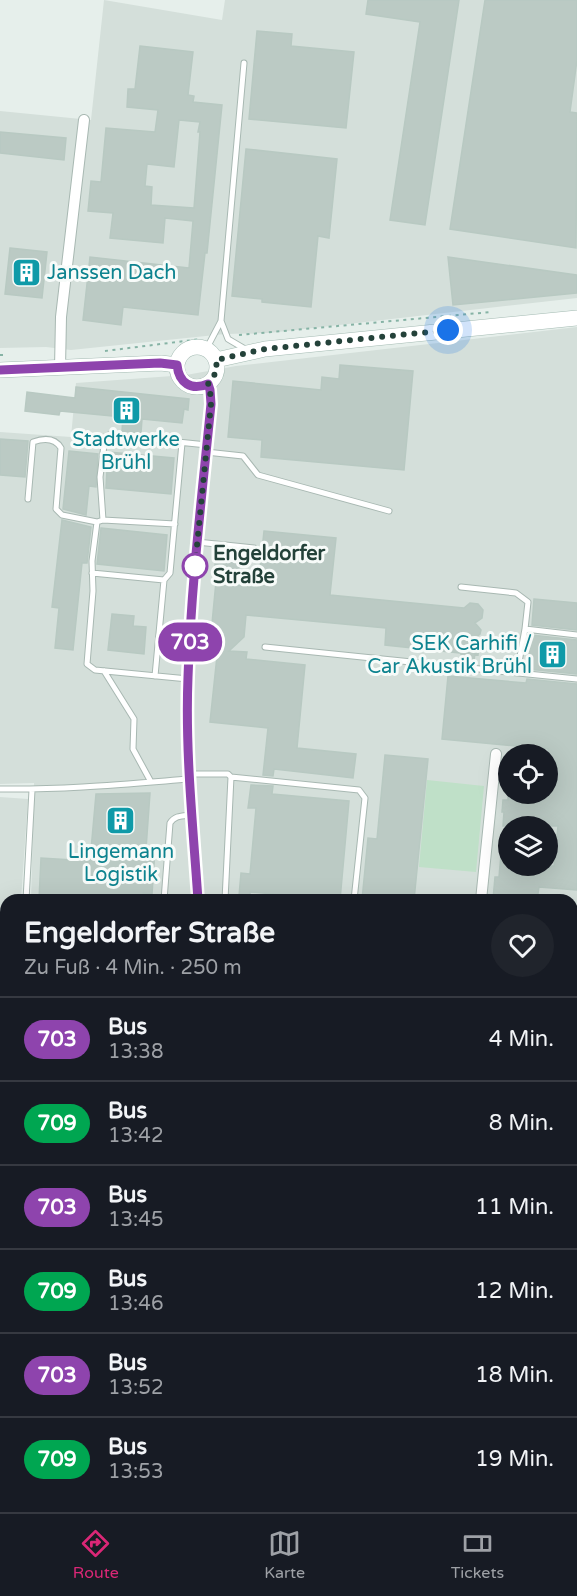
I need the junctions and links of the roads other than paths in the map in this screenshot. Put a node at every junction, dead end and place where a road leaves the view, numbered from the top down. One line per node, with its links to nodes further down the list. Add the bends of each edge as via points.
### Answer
1 (244, 63): 4 (lane)
2 (84, 120): 9 (street, via 61,317)
3 (577, 318): 6 (street)
4 (221, 321): 5 (lane); 6 (lane, via 232,342)
5 (208, 343): 7 (street); 8 (street, via 183,352)
6 (249, 352): 7 (street)
7 (216, 360): 11 (street, via 217,371)
8 (177, 365): 9 (street); 11 (street, via 186,384)
9 (60, 368): 10 (street)
10 (0, 370)
11 (208, 384): 13 (street, via 211,404)
12 (182, 443): 13 (lane); 16 (lane, via 105,437); 17 (lane)
13 (207, 449): 15 (lane, via 243,456 258,475); 18 (street)
14 (28, 499): 16 (lane, via 33,442 52,440 61,448 56,509 62,515)
15 (389, 511)
16 (100, 521): 17 (lane); 20 (lane)
17 (175, 524): 21 (lane, via 170,573)
18 (197, 542): 19 (lane); 29 (street)
19 (254, 548)
20 (92, 573): 21 (lane); 26 (lane, via 87,664)
21 (164, 580): 28 (lane)
22 (461, 587): 23 (lane, via 516,593 528,602)
23 (525, 629): 24 (lane); 27 (lane)
24 (577, 635)
25 (265, 647): 27 (lane)
26 (104, 671): 28 (lane); 34 (lane, via 134,719 133,749)
27 (517, 673): 30 (lane)
28 (155, 676): 29 (lane)
29 (188, 679): 32 (street)
30 (577, 679)
31 (496, 754): 43 (street)
32 (189, 776): 33 (lane); 34 (lane); 37 (street)
33 (231, 777): 41 (lane); 42 (lane, via 359,790 365,798)
34 (151, 782): 36 (lane)
35 (0, 789): 36 (lane)
36 (32, 790): 38 (lane)
37 (191, 815): 39 (lane, via 178,816 170,823); 40 (street)
38 (26, 894)
39 (164, 894)
40 (198, 894)
41 (225, 894)
42 (355, 894)
43 (482, 894)

